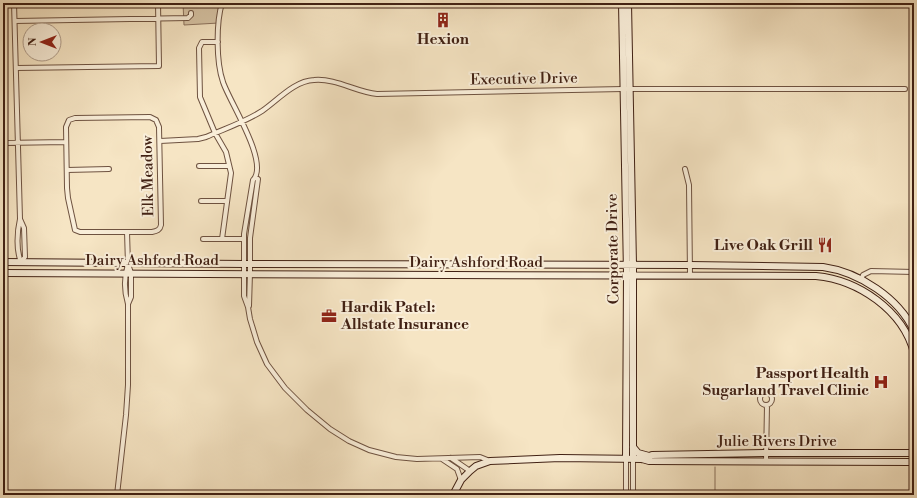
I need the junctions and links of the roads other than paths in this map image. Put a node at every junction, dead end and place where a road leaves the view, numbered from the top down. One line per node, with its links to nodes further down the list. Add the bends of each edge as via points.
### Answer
1 (14, 3): 10 (street)
2 (158, 3): 9 (street)
3 (222, 3): 11 (street)
4 (622, 3): 13 (main road, Corporate Drive)
5 (628, 3): 13 (main road, Corporate Drive)
6 (912, 3): 7 (main road)
7 (914, 5)
8 (191, 13): 9 (street, via 188,18)
9 (158, 18): 10 (street); 12 (street, via 159,66)
10 (15, 20): 12 (street)
11 (218, 42): 15 (street, via 223,82); 16 (street, via 202,42 199,48 200,97)
12 (16, 68): 20 (street)
13 (626, 89): 14 (street, Executive Drive); 15 (street, Executive Drive, via 377,94 330,81 314,80 298,85); 43 (main road, Corporate Drive)
14 (905, 89)
15 (242, 121): 16 (street, Executive Drive); 26 (street, via 255,153)
16 (215, 133): 17 (street, Executive Drive, via 198,139); 22 (street, via 226,152)
17 (160, 141): 18 (street, Elk Meadow, via 159,127 156,120 150,117 74,118 69,120 66,127); 31 (street, Elk Meadow, via 162,225 152,232)
18 (66, 142): 20 (street); 25 (street)
19 (3, 143): 20 (street)
20 (18, 143): 36 (street, via 18,229)
21 (199, 166): 22 (street)
22 (229, 166): 28 (street, via 231,173)
23 (109, 169): 25 (street)
24 (685, 169): 44 (street, via 690,186)
25 (67, 170): 31 (street, via 68,198 75,230)
26 (256, 178): 29 (street, via 253,180); 30 (street, via 258,179)
27 (201, 201): 28 (street)
28 (227, 201): 33 (street)
29 (248, 212): 30 (street); 34 (street)
30 (254, 213): 39 (street)
31 (127, 232): 37 (street)
32 (203, 239): 33 (street)
33 (222, 239): 34 (street)
34 (244, 239): 39 (street)
35 (3, 262): 36 (main road, Dairy Ashford Road)
36 (21, 262): 37 (main road, Dairy Ashford Road)
37 (128, 264): 38 (main road, Dairy Ashford Road); 49 (street)
38 (188, 264): 39 (main road, Dairy Ashford Road); 50 (main road)
39 (247, 264): 40 (main road, Dairy Ashford Road); 51 (street, Julie Rivers Drive)
40 (326, 264): 41 (main road, Dairy Ashford Road); 52 (main road)
41 (405, 265): 42 (main road, Dairy Ashford Road); 54 (main road)
42 (449, 265): 43 (main road, Dairy Ashford Road); 55 (main road)
43 (630, 265): 44 (main road, Dairy Ashford Road); 53 (main road, Corporate Drive)
44 (690, 265): 45 (main road, Dairy Ashford Road); 56 (street)
45 (782, 266): 46 (main road, Dairy Ashford Road); 57 (main road)
46 (802, 267): 58 (main road); 59 (main road, Dairy Ashford Road, via 833,268)
47 (914, 272): 59 (street, via 871,271 863,275)
48 (3, 273): 49 (main road, Dairy Ashford Road)
49 (128, 273): 50 (main road, Dairy Ashford Road); 83 (street, via 125,297 128,304 128,385)
50 (188, 273): 51 (main road, Dairy Ashford Road)
51 (247, 273): 52 (main road, Dairy Ashford Road); 71 (street, Julie Rivers Drive, via 244,296 256,342 267,364 284,388 307,410 348,441 369,450 396,457)
52 (326, 274): 54 (main road, Dairy Ashford Road)
53 (630, 274): 55 (main road, Dairy Ashford Road); 56 (main road, Dairy Ashford Road); 62 (main road, Corporate Drive)
54 (405, 275): 55 (main road, Dairy Ashford Road)
55 (449, 275)
56 (690, 275): 57 (main road, Dairy Ashford Road)
57 (782, 275): 58 (main road, Dairy Ashford Road)
58 (802, 275): 61 (main road, Dairy Ashford Road, via 835,278 854,285 873,297 890,311 903,329)
59 (861, 280): 60 (main road, Dairy Ashford Road, via 879,289 896,305)
60 (914, 331)
61 (914, 353)
62 (630, 365): 64 (main road, Corporate Drive); 72 (main road, Corporate Drive)
63 (767, 406): 65 (street)
64 (633, 447): 69 (main road, via 638,453); 72 (main road, Corporate Drive)
65 (766, 453): 67 (main road, Julie Rivers Drive); 68 (main road, Julie Rivers Drive); 76 (street)
66 (914, 453): 68 (main road, Julie Rivers Drive)
67 (731, 454): 69 (main road, Julie Rivers Drive); 75 (main road)
68 (836, 454): 77 (main road)
69 (649, 456): 73 (main road, Julie Rivers Drive)
70 (451, 458): 71 (street, Julie Rivers Drive); 74 (street, Julie Rivers Drive, via 480,458); 79 (street)
71 (442, 459): 82 (street, via 457,469)
72 (630, 459): 73 (main road, Julie Rivers Drive); 74 (main road, Julie Rivers Drive); 80 (street, Corporate Drive); 81 (street, Corporate Drive)
73 (642, 459): 75 (main road, Julie Rivers Drive, via 649,462)
74 (490, 461): 79 (main road)
75 (729, 461): 76 (main road, Julie Rivers Drive)
76 (766, 461): 77 (main road, Julie Rivers Drive)
77 (836, 462): 78 (main road, Julie Rivers Drive)
78 (914, 462)
79 (470, 471): 82 (main road)
80 (626, 478): 81 (street); 85 (street, Corporate Drive)
81 (633, 478): 86 (street, Corporate Drive)
82 (461, 480): 84 (main road)
83 (117, 495)
84 (453, 495)
85 (626, 495)
86 (633, 495)

